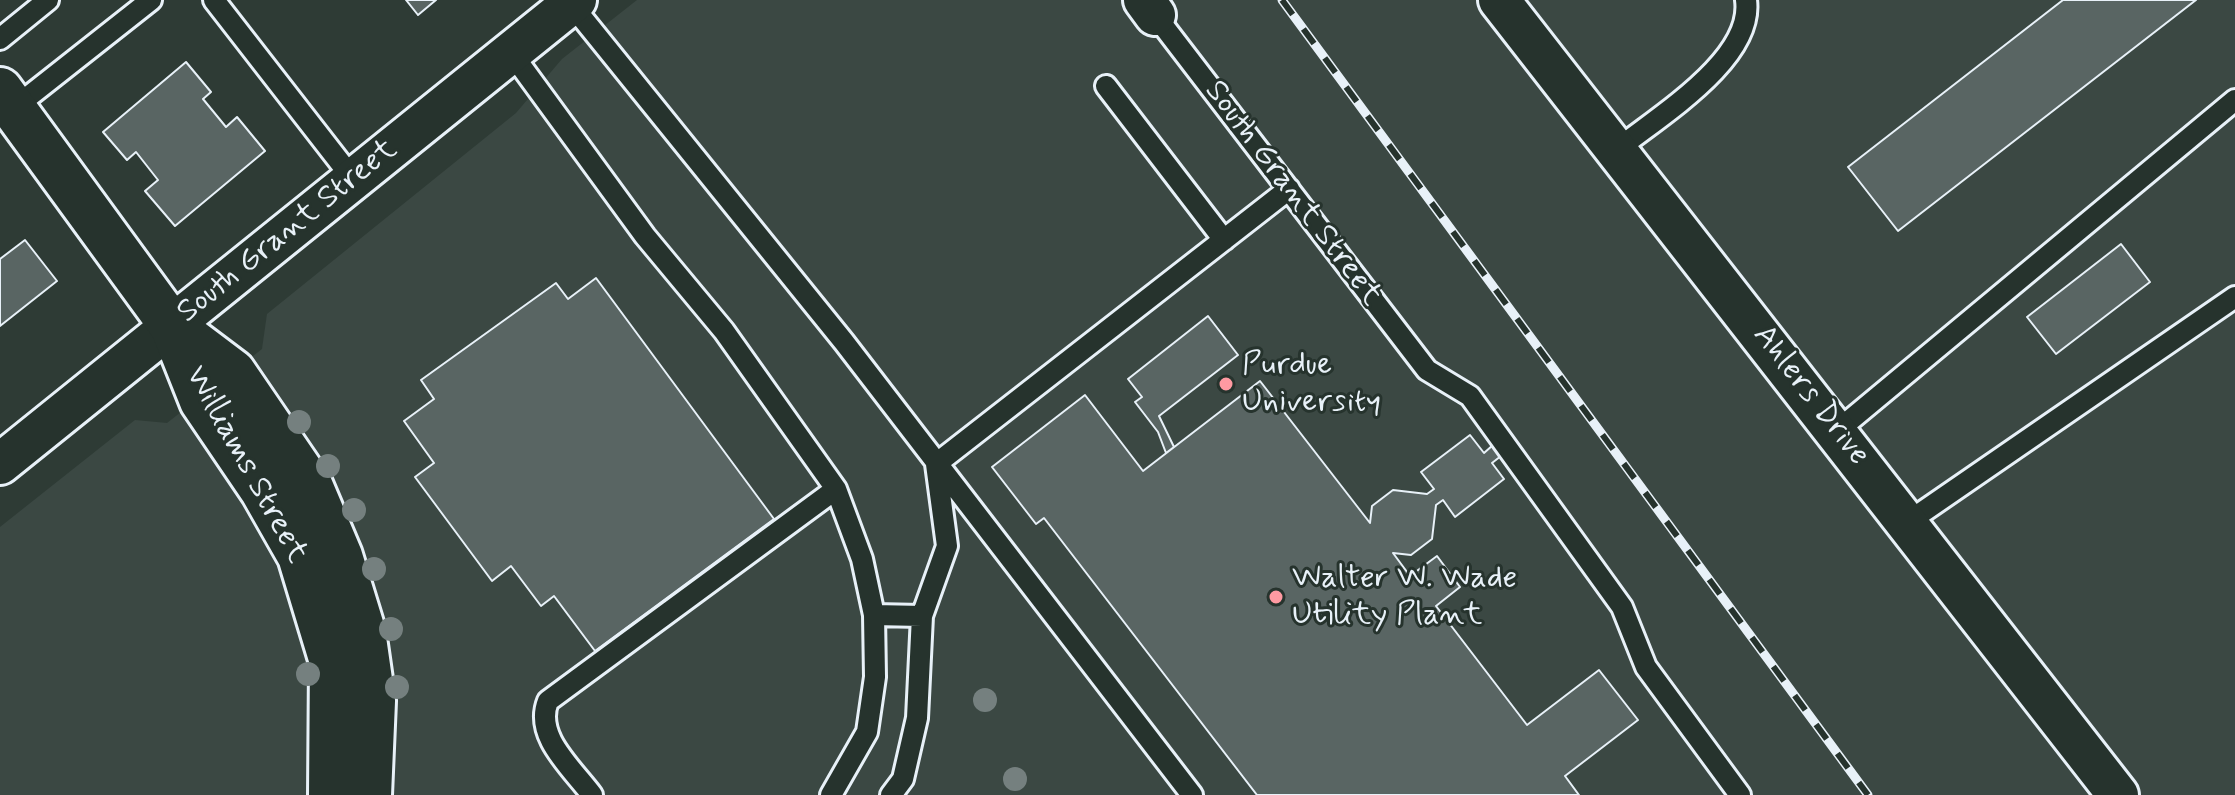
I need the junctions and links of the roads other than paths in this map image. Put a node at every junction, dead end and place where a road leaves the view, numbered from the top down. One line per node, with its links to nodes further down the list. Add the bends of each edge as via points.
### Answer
1 (48, 0): 8 (lane)
2 (151, 0): 11 (lane)
3 (214, 0): 14 (lane)
4 (1499, 0): 13 (street, Ahlers Drive)
5 (1746, 0): 13 (lane, via 1739,38 1717,70)
6 (573, 2): 9 (street, South Grant Street); 21 (lane)
7 (1150, 7): 15 (lane, South Grant Street)
8 (0, 39)
9 (510, 51): 14 (street, South Grant Street); 22 (lane, via 645,236 724,331)
10 (1106, 86): 16 (lane)
11 (7, 99): 18 (main road, Williams Street)
12 (2235, 100): 19 (lane)
13 (1618, 149): 19 (street, Ahlers Drive)
14 (353, 179): 18 (street, South Grant Street)
15 (1289, 189): 16 (lane); 32 (lane, South Grant Street, via 1427,370 1470,396 1622,607 1646,667)
16 (1224, 240): 21 (lane)
17 (2235, 297): 23 (lane)
18 (172, 326): 20 (street, South Grant Street); 26 (main road, Williams Street, via 202,401 300,556 332,662); 27 (main road, Williams Street, via 233,372 310,485 363,631 373,701)
19 (1837, 431): 23 (street, Ahlers Drive)
20 (0, 464)
21 (936, 464): 25 (lane, via 947,546); 31 (lane)
22 (836, 489): 24 (lane, via 862,559); 28 (lane, via 548,701 542,717 545,732)
23 (1908, 522): 33 (street, Ahlers Drive)
24 (874, 615): 25 (lane); 29 (lane, via 875,677 867,732)
25 (922, 616): 30 (lane, via 917,718 903,779)
26 (331, 795)
27 (369, 795)
28 (592, 795)
29 (831, 795)
30 (891, 795)
31 (1192, 795)
32 (1740, 795)
33 (2118, 795)

